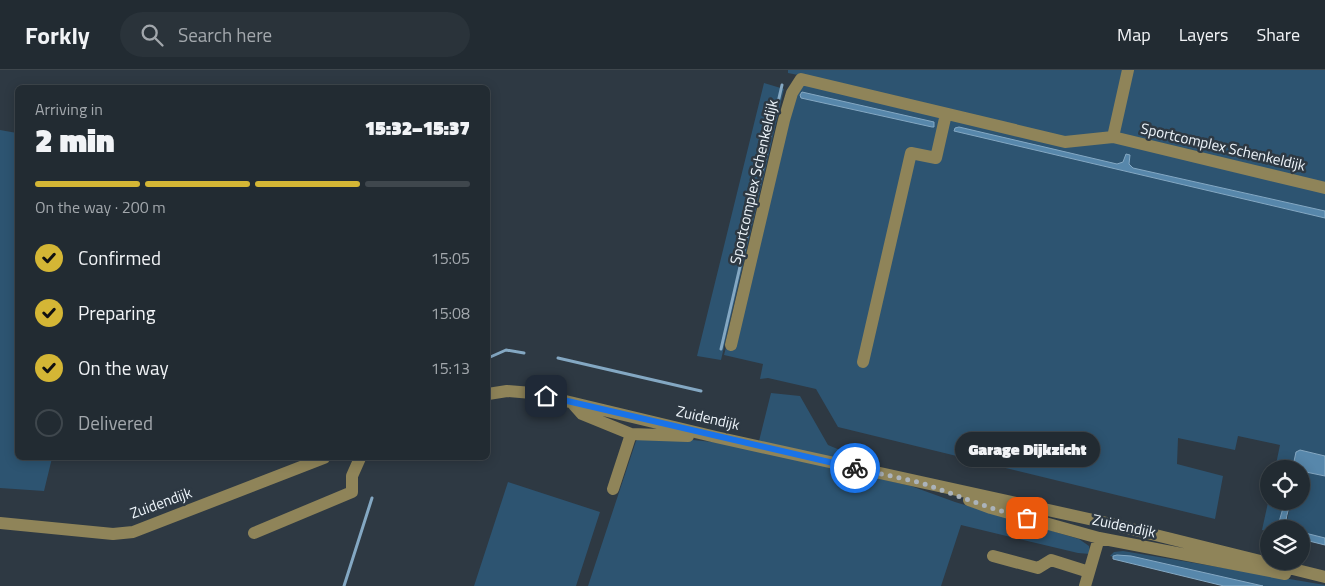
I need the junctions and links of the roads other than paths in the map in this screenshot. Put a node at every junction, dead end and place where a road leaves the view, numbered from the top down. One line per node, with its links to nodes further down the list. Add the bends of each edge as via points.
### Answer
1 (1128, 70): 3 (street)
2 (946, 114): 3 (street, Sportcomplex Schenkeldijk, via 1065,142); 5 (street, Sportcomplex Schenkeldijk, via 801,80 792,93 784,120); 6 (street, via 936,158 911,153)
3 (1113, 137): 4 (street, Sportcomplex Schenkeldijk)
4 (1325, 188)
5 (731, 345)
6 (863, 362)
7 (490, 394): 8 (street, Zuidendijk, via 532,393)
8 (573, 403): 9 (street, via 582,414); 10 (street, Zuidendijk)
9 (631, 434): 10 (street); 14 (street)
10 (716, 436): 13 (street, Zuidendijk)
11 (319, 460): 15 (street, Zuidendijk, via 133,532 113,534)
12 (359, 460): 16 (street, via 352,476 352,492)
13 (922, 483): 17 (street, Zuidendijk, via 991,508); 20 (street, Zuidendijk, via 1107,523)
14 (613, 488)
15 (0, 523)
16 (254, 534)
17 (1100, 538): 19 (street); 20 (street, Zuidendijk, via 1264,571)
18 (994, 556): 19 (street, via 1038,568 1051,560)
19 (1089, 572): 21 (street)
20 (1325, 577)
21 (1085, 586)

